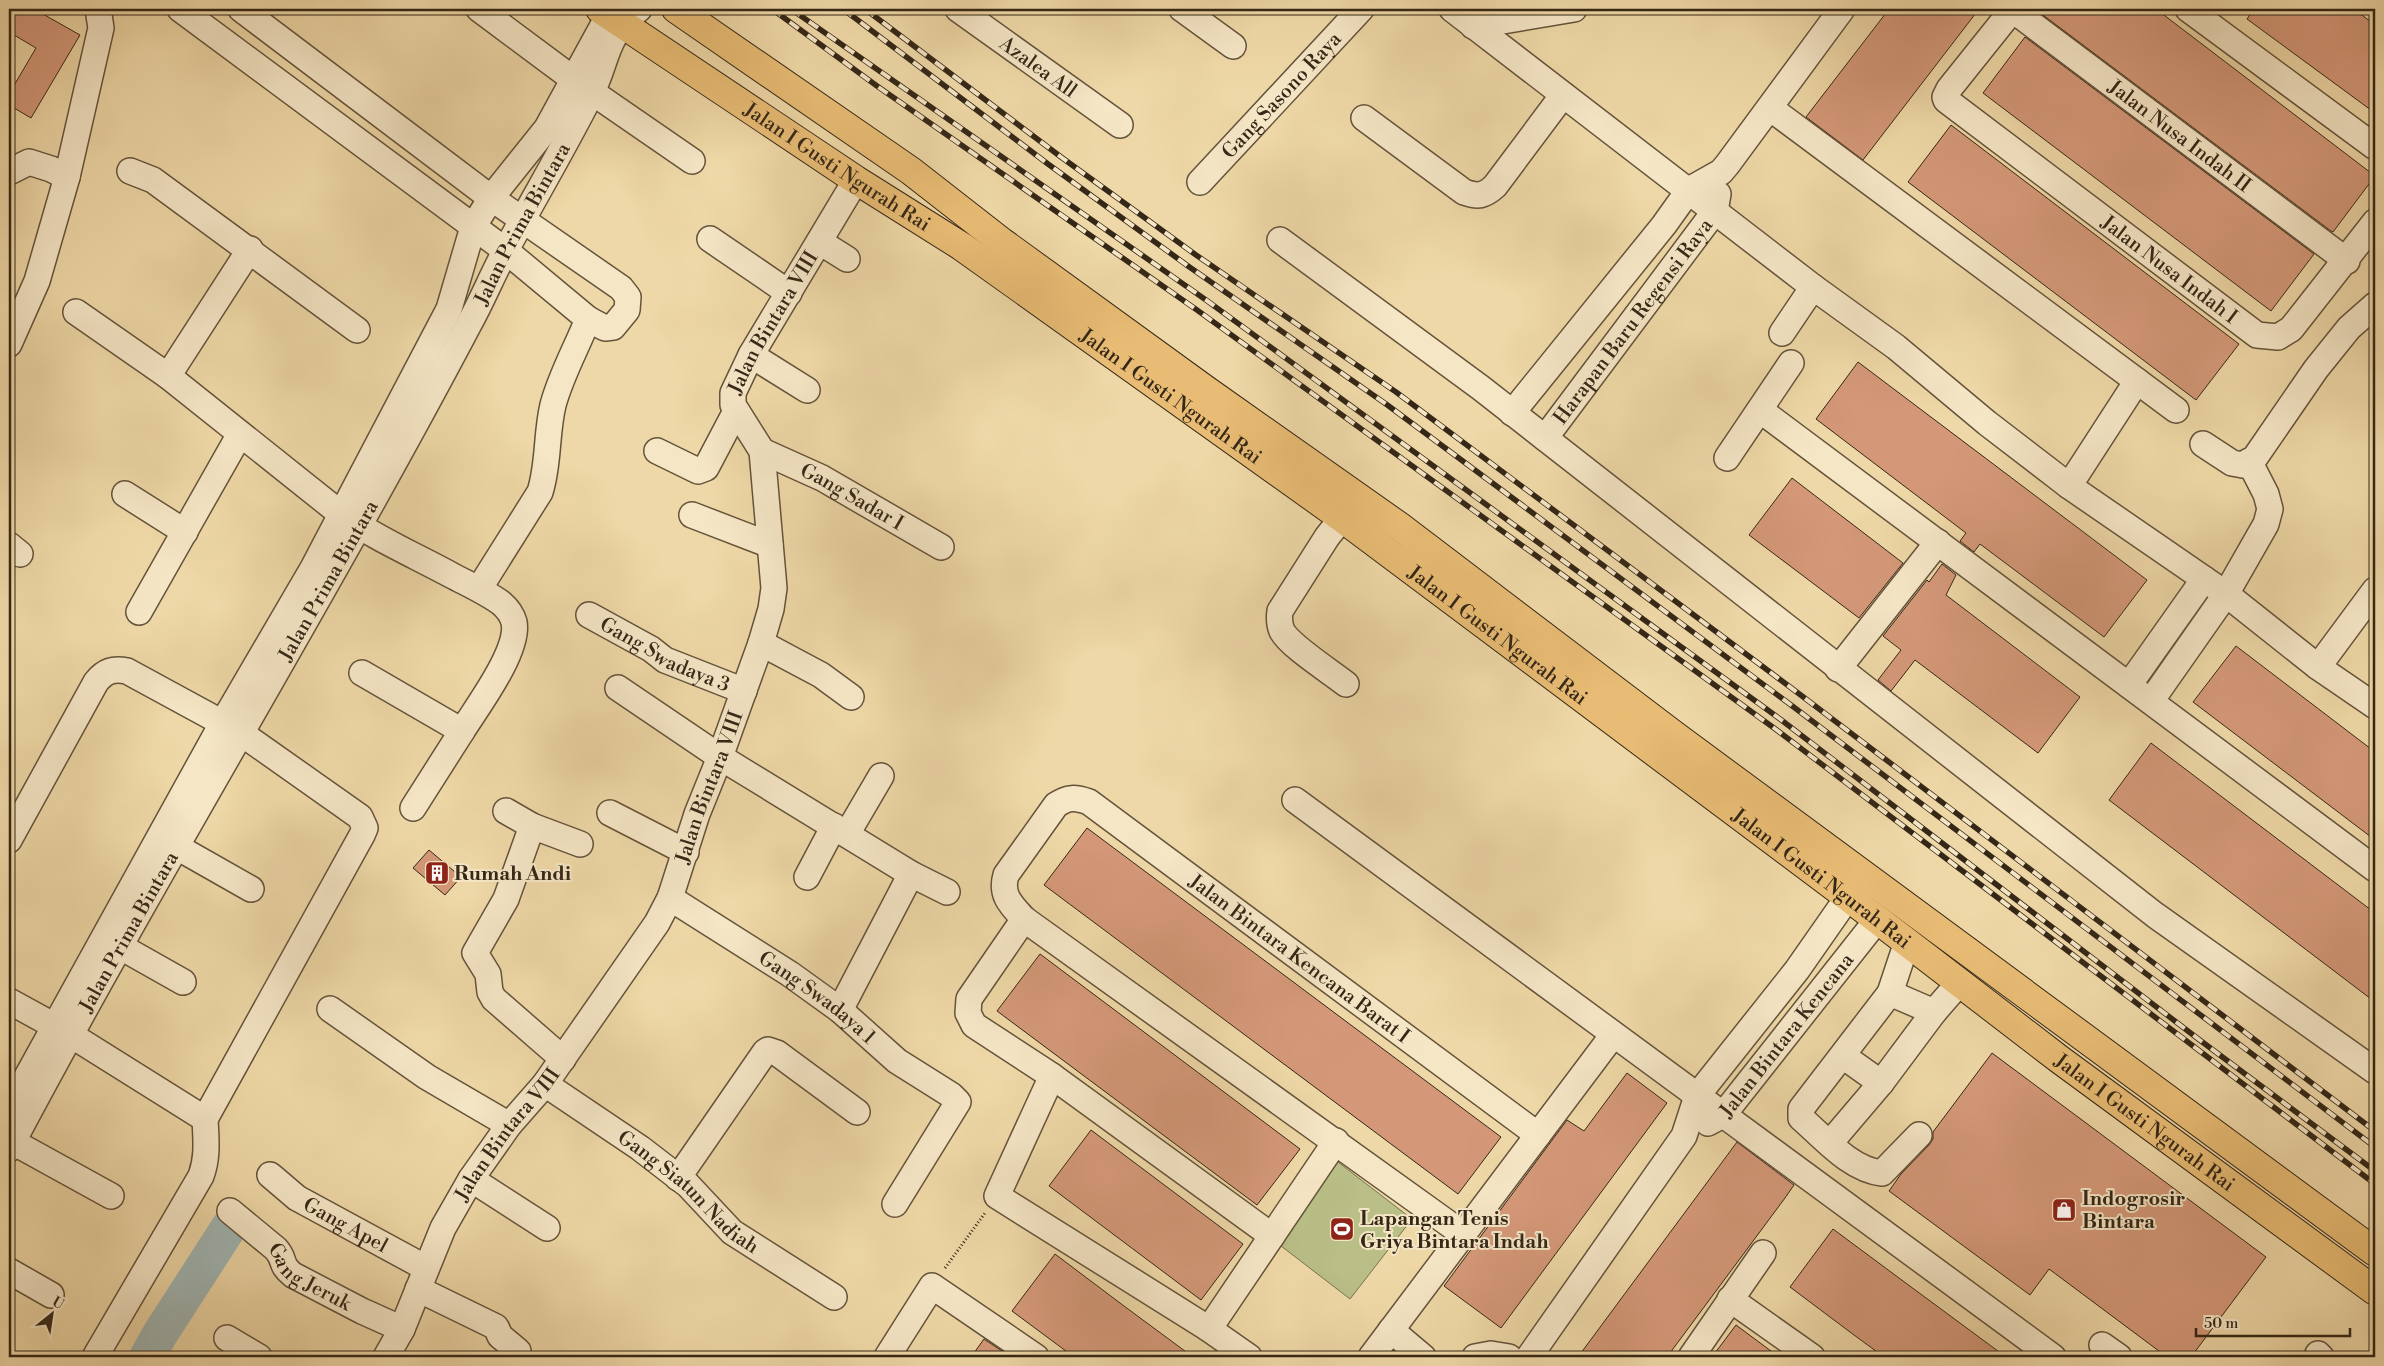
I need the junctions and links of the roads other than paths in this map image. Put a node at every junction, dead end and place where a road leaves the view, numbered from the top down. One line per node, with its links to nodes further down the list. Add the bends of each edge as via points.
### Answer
1 (98, 9): 27 (street, via 101,28)
2 (180, 9): 34 (street)
3 (241, 9): 31 (street)
4 (479, 9): 17 (street)
5 (676, 9): 95 (main road, Jalan I Gusti Ngurah Rai, via 911,171 1002,242 1399,526)
6 (958, 9): 21 (street, Azalea All)
7 (1182, 9): 16 (street)
8 (1361, 9): 29 (street, Gang Sasono Raya)
9 (1452, 9): 15 (street)
10 (1574, 9): 15 (street)
11 (1842, 9): 19 (street, Harapan Baru Regensi Raya)
12 (2013, 9): 42 (street, Jalan Nusa Indah II); 42 (street, Jalan Nusa Indah I, via 1945,97 2257,335 2278,336 2291,329)
13 (2188, 9): 22 (street)
14 (616, 13): 17 (street, Jalan Prima Bintara, via 608,45); 28 (main road, Jalan I Gusti Ngurah Rai)
15 (1473, 26): 18 (street)
16 (1233, 46)
17 (583, 86): 23 (street); 31 (street, Jalan Prima Bintara); 33 (street, Jalan Prima Bintara)
18 (1562, 95): 20 (street, via 1485,195 1464,192); 30 (street)
19 (1770, 108): 24 (street, Harapan Baru Regensi Raya); 54 (street)
20 (1364, 118)
21 (1120, 125)
22 (2375, 147)
23 (692, 161)
24 (1724, 169): 30 (street, Harapan Baru Regensi Raya); 32 (street, Harapan Baru Regensi Raya)
25 (130, 170): 39 (street, via 153,180)
26 (9, 172): 27 (street, via 29,162)
27 (67, 178): 50 (street, via 37,281)
28 (856, 180): 38 (street, Jalan Bintara VIII); 70 (main road, Jalan I Gusti Ngurah Rai, via 961,246)
29 (1200, 182)
30 (1689, 190): 32 (street); 59 (street, Harapan Baru Regensi Raya)
31 (492, 198): 33 (street); 34 (street, Jalan Prima Bintara)
32 (1715, 211): 43 (street); 61 (street, Harapan Baru Regensi Raya)
33 (522, 221): 40 (street, Jalan Prima Bintara); 47 (street, via 621,288 628,297 627,310 613,327 605,328)
34 (473, 227): 40 (street); 71 (street, Jalan Prima Bintara, via 449,309)
35 (2374, 228): 42 (street, Jalan Nusa Indah I)
36 (710, 239): 44 (street)
37 (1280, 240): 59 (street)
38 (820, 242): 41 (street); 44 (street, Jalan Bintara VIII)
39 (250, 249): 48 (street); 53 (street)
40 (505, 250): 47 (street); 71 (street, Jalan Prima Bintara, via 472,320)
41 (847, 259)
42 (2347, 261)
43 (1813, 287): 49 (street); 67 (street, via 1896,347)
44 (789, 293): 51 (street, Jalan Bintara VIII)
45 (2375, 305): 66 (street, via 2349,328 2321,362)
46 (76, 312): 53 (street)
47 (588, 319): 77 (street, via 554,403 549,423 546,475 540,492)
48 (357, 330)
49 (1782, 333)
50 (9, 344)
51 (751, 355): 55 (street); 58 (street, Jalan Bintara VIII, via 733,393)
52 (1791, 363): 56 (street)
53 (168, 376): 60 (street)
54 (2137, 381): 57 (street); 67 (street)
55 (807, 390)
56 (1760, 410): 65 (street); 73 (street)
57 (2176, 410)
58 (736, 411): 63 (street, via 706,468 698,471); 64 (street, Jalan Bintara VIII)
59 (1512, 413): 61 (street)
60 (240, 434): 71 (street); 72 (street)
61 (1545, 438): 84 (street)
62 (2203, 444): 66 (street, via 2232,463 2243,465)
63 (657, 451)
64 (762, 451): 74 (street, Jalan Bintara VIII); 75 (street, Gang Sadar I, via 822,478)
65 (1728, 458)
66 (2249, 462): 79 (street, via 2270,509 2259,538)
67 (2069, 486): 76 (street)
68 (125, 494): 72 (street)
69 (692, 516): 74 (street)
70 (1342, 518): 86 (street, via 1280,611 1279,620 1282,631 1292,641); 95 (main road, Jalan I Gusti Ngurah Rai)
71 (350, 521): 77 (street); 93 (street, Jalan Prima Bintara)
72 (185, 532): 80 (street)
73 (1938, 542): 84 (street); 87 (street)
74 (770, 546): 82 (street, Jalan Bintara VIII, via 774,588)
75 (941, 547)
76 (2204, 579): 79 (street); 87 (street)
77 (479, 589): 94 (street, via 510,612 514,631 500,671)
78 (2375, 590): 83 (street)
79 (2226, 594): 83 (street); 91 (street)
80 (139, 612)
81 (589, 615): 89 (street, Gang Swadaya 3, via 651,648 665,660)
82 (762, 643): 89 (street, Jalan Bintara VIII); 90 (street, via 821,675)
83 (2318, 667): 92 (street)
84 (1838, 669): 134 (street, via 2155,915)
85 (362, 673): 94 (street)
86 (1346, 684)
87 (2129, 684): 91 (street)
88 (618, 688): 96 (street)
89 (744, 691): 96 (street, Jalan Bintara VIII)
90 (851, 697)
91 (2151, 701): 108 (street)
92 (2375, 706)
93 (232, 727): 104 (street, via 127,670 117,669 103,674); 106 (street, Jalan Prima Bintara); 128 (street, Jalan Prima Bintara); 142 (street, via 360,817 364,828)
94 (462, 731): 99 (street)
95 (1666, 744): 113 (main road, Jalan I Gusti Ngurah Rai); 129 (main road, Jalan I Gusti Ngurah Rai)
96 (720, 757): 103 (street); 107 (street, Jalan Bintara VIII, via 696,814)
97 (881, 776): 103 (street)
98 (1295, 800): 130 (street)
99 (413, 808)
100 (506, 811): 102 (street)
101 (610, 813): 107 (street)
102 (532, 826): 105 (street); 132 (street, via 506,899 475,953 488,974 494,999)
103 (840, 830): 109 (street); 110 (street)
104 (9, 840)
105 (580, 844)
106 (177, 847): 111 (street); 118 (street, Jalan Prima Bintara)
107 (686, 852): 114 (street, Jalan Bintara VIII)
108 (2375, 869)
109 (911, 874): 112 (street); 126 (street)
110 (807, 877)
111 (252, 889)
112 (947, 892)
113 (1848, 897): 116 (main road, Jalan I Gusti Ngurah Rai); 119 (street, Jalan Bintara Kencana)
114 (670, 898): 126 (street, Gang Swadaya 1, via 790,974); 132 (street, Jalan Bintara VIII, via 657,923)
115 (1024, 919): 135 (street, via 972,993 968,1013 974,1025 984,1033); 144 (street, Jalan Bintara Kencana Barat I, via 1005,896 1003,885 1006,875 1056,806 1066,798 1088,802); 147 (street)
116 (1877, 920): 117 (main road, Jalan I Gusti Ngurah Rai); 122 (street, Jalan Bintara Kencana)
117 (1907, 942): 121 (main road, Jalan I Gusti Ngurah Rai); 123 (street)
118 (120, 947): 120 (street); 128 (street, Jalan Prima Bintara)
119 (1796, 970): 122 (street); 138 (street, Jalan Bintara Kencana)
120 (183, 982)
121 (1960, 982): 127 (street); 133 (main road, Jalan I Gusti Ngurah Rai)
122 (1823, 990): 141 (street, Jalan Bintara Kencana)
123 (1890, 993): 127 (street); 131 (street)
124 (9, 1001): 128 (street)
125 (330, 1009): 143 (street, via 426,1077)
126 (840, 1010): 154 (street, Gang Swadaya 1, via 897,1061 958,1102)
127 (1934, 1012): 136 (street)
128 (63, 1031): 139 (street, Jalan Prima Bintara); 142 (street); 149 (street, Jalan Prima Bintara)
129 (2078, 1034): 133 (main road); 159 (main road, Jalan I Gusti Ngurah Rai)
130 (1613, 1035): 138 (street); 144 (street)
131 (1843, 1056): 136 (street); 148 (street, via 1801,1109 1801,1118)
132 (563, 1058): 137 (street, Jalan Bintara VIII)
133 (2059, 1059): 163 (main road, Jalan I Gusti Ngurah Rai)
134 (2375, 1071)
135 (1052, 1076): 158 (street); 168 (street, via 997,1196)
136 (1881, 1083): 148 (street)
137 (545, 1084): 143 (street, Jalan Bintara VIII); 151 (street, Gang Siatun Nadiah, via 640,1148)
138 (1697, 1096): 141 (street); 146 (street, Jalan Bintara Kencana)
139 (9, 1109)
140 (857, 1112): 151 (street, via 777,1053 768,1050)
141 (1723, 1115): 146 (street, Jalan Bintara Kencana); 171 (street)
142 (205, 1119): 172 (street, via 207,1149 202,1176)
143 (509, 1125): 152 (street, Jalan Bintara VIII)
144 (1538, 1135): 157 (street)
145 (1919, 1135): 148 (street, via 1882,1173 1860,1167)
146 (1684, 1136): 183 (street, Jalan Bintara Kencana)
147 (1336, 1141): 157 (street); 158 (street)
148 (1830, 1143)
149 (11, 1145): 153 (street)
150 (270, 1174): 162 (street, Gang Apel, via 297,1198)
151 (678, 1178): 165 (street, Gang Siatun Nadiah, via 704,1200 732,1232)
152 (471, 1179): 156 (street); 162 (street, Jalan Bintara VIII, via 443,1228)
153 (111, 1196)
154 (895, 1204)
155 (230, 1211): 167 (street, Gang Jeruk, via 281,1254 285,1269 293,1275)
156 (547, 1228)
157 (1464, 1234): 169 (street)
158 (1272, 1236): 168 (street)
159 (2375, 1252)
160 (1763, 1253): 166 (street)
161 (9, 1271): 164 (street)
162 (422, 1279): 167 (street, Jalan Bintara VIII); 175 (street, Gang Apel, via 496,1327 500,1336 518,1350)
163 (2375, 1291)
164 (51, 1295)
165 (834, 1296)
166 (1730, 1298): 184 (street); 185 (street)
167 (402, 1329): 174 (street, Jalan Bintara VIII)
168 (1209, 1329): 178 (street)
169 (1391, 1330): 179 (street); 180 (street)
170 (227, 1338): 173 (street)
171 (2040, 1353)
172 (95, 1357)
173 (259, 1357)
174 (386, 1357)
175 (515, 1357)
176 (887, 1357): 177 (street, via 932,1286)
177 (1036, 1357)
178 (1249, 1357)
179 (1371, 1357)
180 (1424, 1357)
181 (1475, 1357): 182 (street, via 1491,1354)
182 (1509, 1357)
183 (1529, 1357)
184 (1691, 1357)
185 (1812, 1357)

